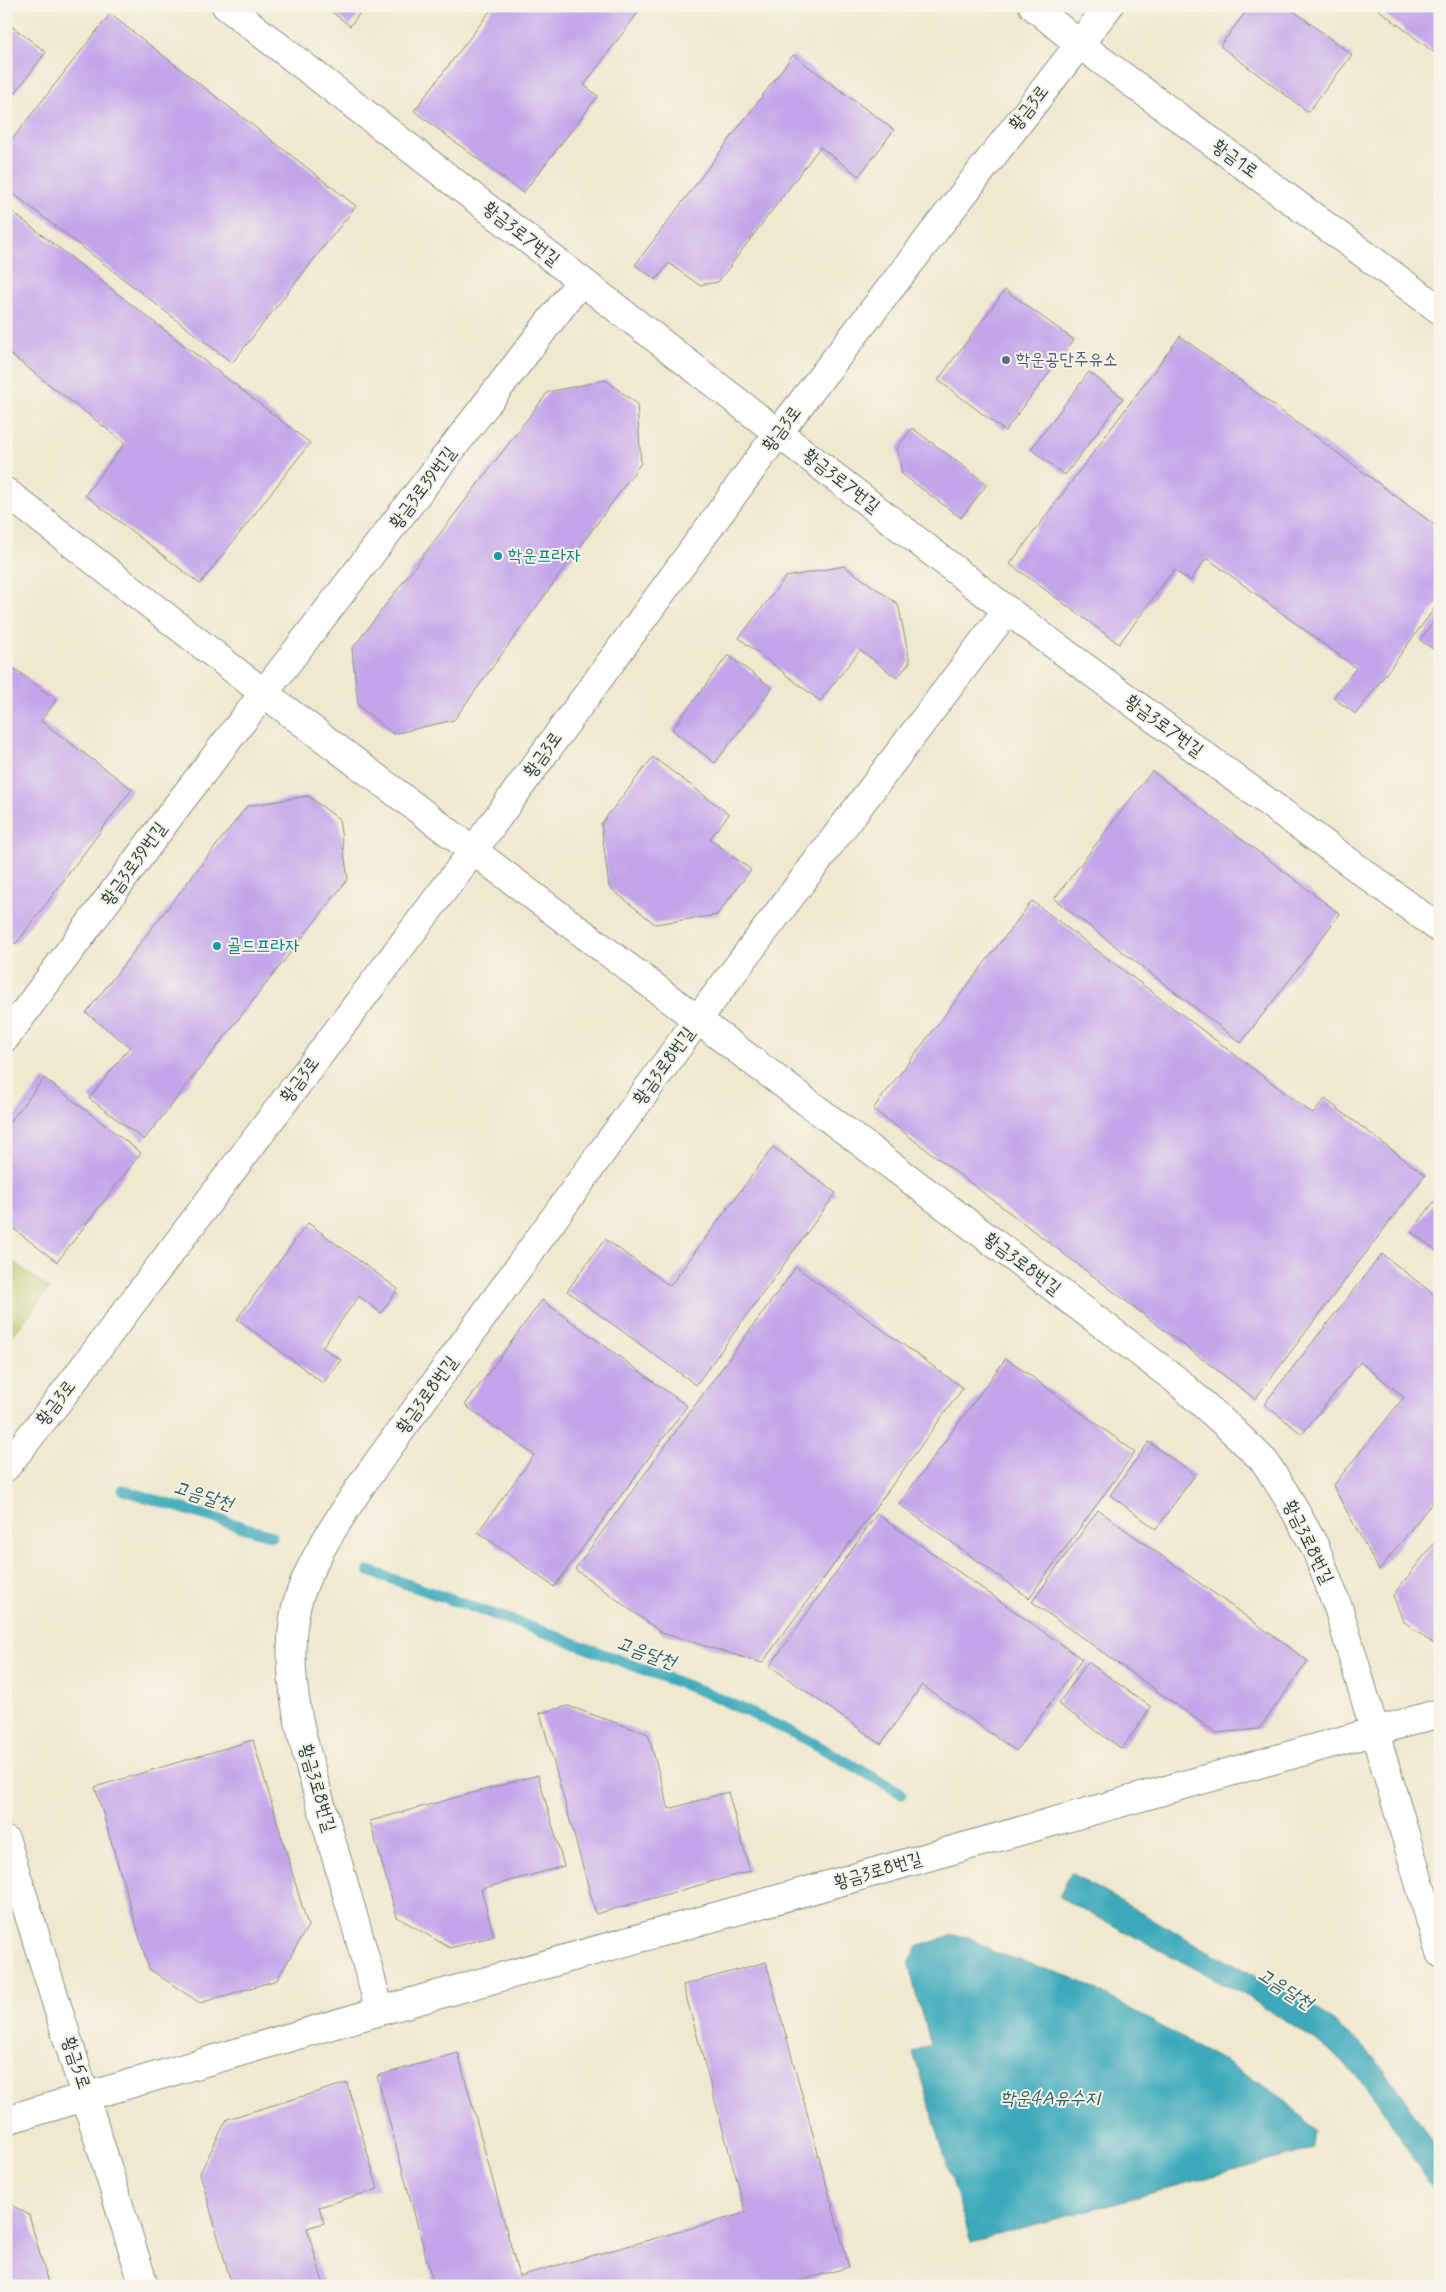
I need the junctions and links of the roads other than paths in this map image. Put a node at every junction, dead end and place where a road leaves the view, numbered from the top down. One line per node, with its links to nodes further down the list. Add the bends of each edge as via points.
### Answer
1 (226, 6): 5 (street, 황금3로7번길)
2 (1032, 6): 4 (street, 황금1로)
3 (1109, 6): 4 (street, 황금3로)
4 (1079, 44): 6 (street, 황금1로); 7 (street, 황금3로)
5 (582, 281): 7 (street, 황금3로7번길); 10 (street, 황금3로39번길)
6 (1440, 310)
7 (778, 433): 9 (street, 황금3로7번길); 11 (street, 황금3로)
8 (6, 492): 10 (street)
9 (1008, 610): 12 (street, 황금3로7번길); 13 (street)
10 (264, 694): 11 (street); 14 (street, 황금3로39번길, via 176,806)
11 (473, 851): 13 (street); 15 (street, 황금3로)
12 (1440, 929)
13 (698, 1019): 17 (street, 황금3로8번길, via 1175,1379 1265,1462 1315,1547 1340,1610); 20 (street, 황금3로8번길, via 362,1484 311,1570 294,1617 293,1696)
14 (6, 1037)
15 (6, 1467)
16 (1440, 1713): 17 (street, 황금3로8번길)
17 (1375, 1731): 19 (street, 황금3로8번길); 20 (street, 황금3로8번길)
18 (6, 1841): 21 (street, 황금5로)
19 (1440, 1953)
20 (380, 2011): 21 (street, 황금3로8번길)
21 (87, 2097): 22 (street, 황금3로8번길); 23 (street, 황금5로)
22 (6, 2120)
23 (144, 2286)

